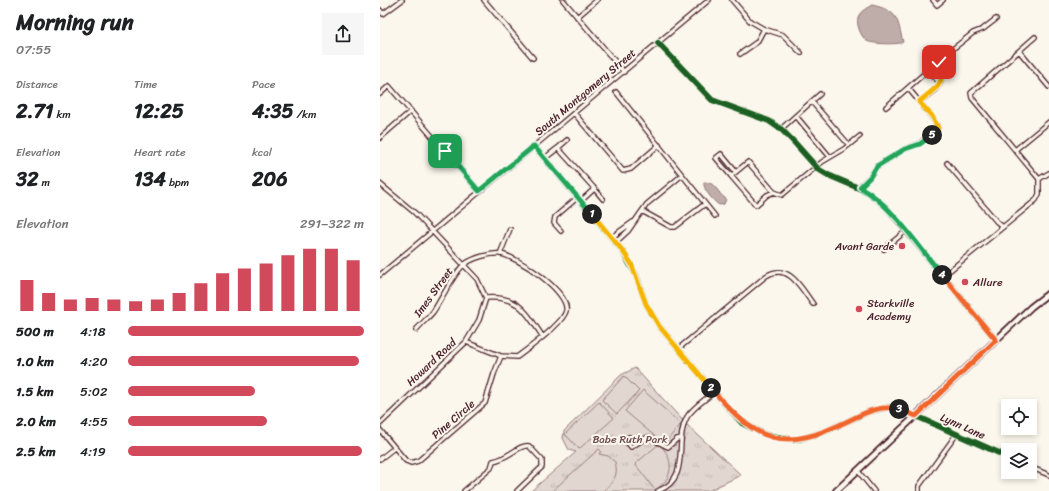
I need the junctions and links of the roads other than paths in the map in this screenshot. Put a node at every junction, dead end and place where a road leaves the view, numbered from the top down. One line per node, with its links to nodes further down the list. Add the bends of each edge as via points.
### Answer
1 (402, 0): 9 (street, via 384,14)
2 (484, 0): 18 (street)
3 (562, 0): 10 (street)
4 (597, 0): 10 (street)
5 (709, 0): 14 (street, South Montgomery Street)
6 (732, 0): 12 (street, via 750,22)
7 (933, 0): 8 (street, via 937,5)
8 (943, 0)
9 (380, 10)
10 (576, 17): 19 (street)
11 (996, 19): 20 (street, via 940,59)
12 (764, 29): 16 (street, via 783,35); 17 (street, via 757,42)
13 (1036, 37): 15 (street)
14 (658, 43): 19 (street, South Montgomery Street); 33 (street, via 712,100 757,116)
15 (1019, 51): 21 (street); 41 (street, via 970,93)
16 (800, 53)
17 (740, 54)
18 (533, 58)
19 (624, 72): 30 (street, South Montgomery Street)
20 (940, 83): 22 (street, via 926,72); 27 (street)
21 (1049, 85)
22 (908, 88): 27 (street); 28 (street)
23 (616, 92): 37 (street)
24 (380, 94): 29 (street, via 389,86)
25 (820, 94): 26 (street)
26 (812, 102): 31 (street); 38 (street)
27 (919, 102): 53 (street, via 937,123 936,132 920,144 905,149 877,166)
28 (886, 107)
29 (411, 112): 35 (street); 54 (street)
30 (574, 114): 37 (street, via 623,171 631,169); 39 (street, South Montgomery Street)
31 (796, 116): 33 (street); 42 (street)
32 (1049, 122): 41 (street)
33 (781, 129): 45 (street)
34 (860, 136): 38 (street)
35 (380, 138)
36 (567, 140): 40 (street)
37 (659, 145): 48 (street)
38 (849, 145): 42 (street)
39 (534, 146): 43 (street, Lynn Lane); 54 (street, South Montgomery Street)
40 (558, 148): 43 (street); 52 (street)
41 (1015, 150): 50 (street)
42 (830, 157): 45 (street)
43 (545, 158): 56 (street, Lynn Lane)
44 (947, 163): 62 (street)
45 (816, 167): 53 (street, via 828,175); 55 (street, via 787,192 779,195)
46 (736, 172): 49 (street); 49 (street, via 722,154 716,158); 55 (street, via 748,162)
47 (1049, 173): 50 (street)
48 (681, 176): 58 (street); 59 (street)
49 (731, 176): 55 (street, via 756,205)
50 (1039, 179): 62 (street, via 1040,194 1036,200)
51 (380, 184): 64 (street)
52 (593, 187): 56 (street, via 593,190); 57 (street)
53 (860, 187): 66 (street, via 887,208)
54 (479, 191): 64 (street, South Montgomery Street)
55 (774, 192)
56 (580, 199): 65 (street, via 555,217 554,223); 67 (street, Lynn Lane)
57 (603, 199)
58 (705, 204): 59 (street, via 675,227); 60 (street)
59 (642, 211): 61 (street)
60 (716, 216)
61 (634, 222): 67 (street); 68 (street)
62 (1003, 227): 73 (street)
63 (510, 229): 70 (street)
64 (432, 231): 71 (street); 72 (street, South Montgomery Street)
65 (561, 231)
66 (906, 231): 69 (street); 73 (street)
67 (612, 237): 68 (street, Lynn Lane)
68 (616, 242): 81 (street, Lynn Lane, via 631,263 652,316)
69 (884, 249)
70 (500, 254): 71 (street); 78 (street, via 532,268 564,300 566,312)
71 (463, 264): 75 (street, via 477,279); 77 (street, Imes Street, via 431,314)
72 (380, 275)
73 (943, 276): 79 (street)
74 (1049, 293): 79 (main road)
75 (486, 298): 78 (street, via 502,298 514,302 525,310); 80 (street, Howard Road, via 479,320)
76 (813, 304): 81 (street, via 789,275 774,271)
77 (416, 330)
78 (543, 337): 82 (street, via 517,357)
79 (996, 340): 84 (main road)
80 (466, 342): 82 (street); 85 (street, Howard Road)
81 (678, 349): 83 (street, Lynn Lane)
82 (501, 356): 90 (street, Pine Circle, via 485,403 466,421 418,461 406,462)
83 (714, 392): 84 (street, Lynn Lane, via 742,422 766,435 783,439 814,436 870,410 880,408 898,409); 88 (street, via 687,418)
84 (916, 416): 87 (street, Lynn Lane); 94 (main road)
85 (380, 424)
86 (380, 430): 90 (street)
87 (956, 434): 91 (street, Lynn Lane); 101 (street)
88 (682, 438): 89 (street, via 668,447 648,437); 98 (street, via 677,474 669,484)
89 (641, 440)
90 (394, 448): 92 (street)
91 (1001, 454)
92 (380, 459)
93 (1037, 469): 95 (street)
94 (858, 471): 99 (main road); 100 (street)
95 (1049, 475)
96 (464, 491): 97 (street, via 491,468 493,461 502,460 522,446 529,446 542,460 542,467)
97 (517, 491)
98 (658, 491)
99 (836, 491)
100 (874, 491)
101 (918, 491)

